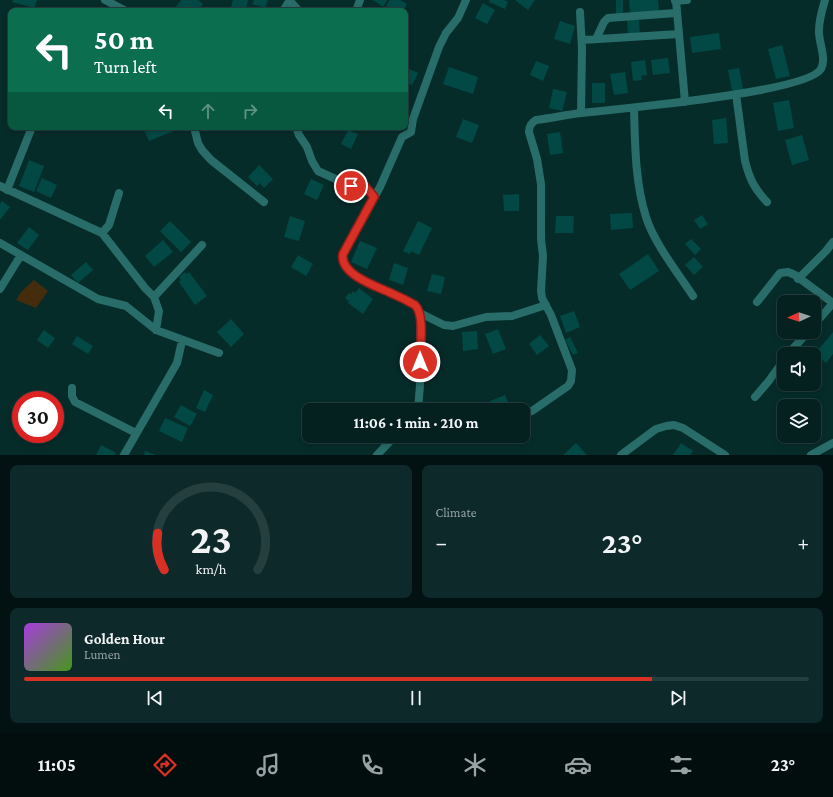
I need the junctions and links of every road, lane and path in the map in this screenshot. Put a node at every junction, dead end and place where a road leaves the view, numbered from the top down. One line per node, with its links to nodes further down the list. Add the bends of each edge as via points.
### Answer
1 (105, 0): 6 (street)
2 (466, 0): 21 (street, via 458,18 439,47 413,119 411,132 402,137)
3 (676, 0): 4 (street); 8 (street)
4 (688, 0)
5 (824, 0): 12 (street, via 819,31 823,59 821,68 814,75 777,87)
6 (120, 8)
7 (580, 12): 11 (street)
8 (676, 13): 9 (street); 10 (street, via 608,18)
9 (678, 34): 10 (street); 13 (street)
10 (596, 39): 11 (street)
11 (582, 40): 15 (street)
12 (736, 94): 13 (street); 23 (street, via 748,172 756,191)
13 (685, 102): 14 (street)
14 (634, 108): 15 (street); 31 (street, via 635,152 646,218 656,240)
15 (581, 113): 35 (street, via 536,120 529,127 541,184 541,290)
16 (31, 130): 19 (street)
17 (196, 130): 22 (street, via 198,143 211,160)
18 (297, 130): 21 (street, via 318,171 351,186 364,185)
19 (4, 188): 24 (street)
20 (118, 193): 24 (street, via 109,225)
21 (374, 197): 36 (street, via 343,254 343,262 351,272 415,305)
22 (264, 202)
23 (767, 202)
24 (102, 233): 32 (street)
25 (833, 242): 29 (street)
26 (0, 243): 28 (street)
27 (202, 245): 32 (street)
28 (21, 255): 30 (street); 38 (street, via 98,299 126,306)
29 (798, 279): 33 (street, via 788,272 780,273); 34 (street)
30 (0, 288)
31 (693, 296)
32 (154, 297): 38 (street, via 159,311)
33 (757, 302)
34 (833, 303): 37 (street)
35 (546, 305): 36 (street, via 512,316 486,318 449,326); 47 (street, via 569,360 572,370 571,382)
36 (420, 313): 46 (street)
37 (821, 317)
38 (156, 330): 40 (street)
39 (802, 339): 41 (street)
40 (182, 341): 42 (street); 48 (street, via 177,363)
41 (794, 347)
42 (218, 353)
43 (777, 370): 45 (street)
44 (72, 388): 48 (street, via 75,402)
45 (755, 397)
46 (419, 403)
47 (530, 412)
48 (136, 434): 51 (street)
49 (388, 443): 52 (street)
50 (833, 443): 55 (street)
51 (124, 455)
52 (377, 455)
53 (621, 455): 54 (street, via 656,429 674,425)
54 (725, 455)
55 (811, 455)

